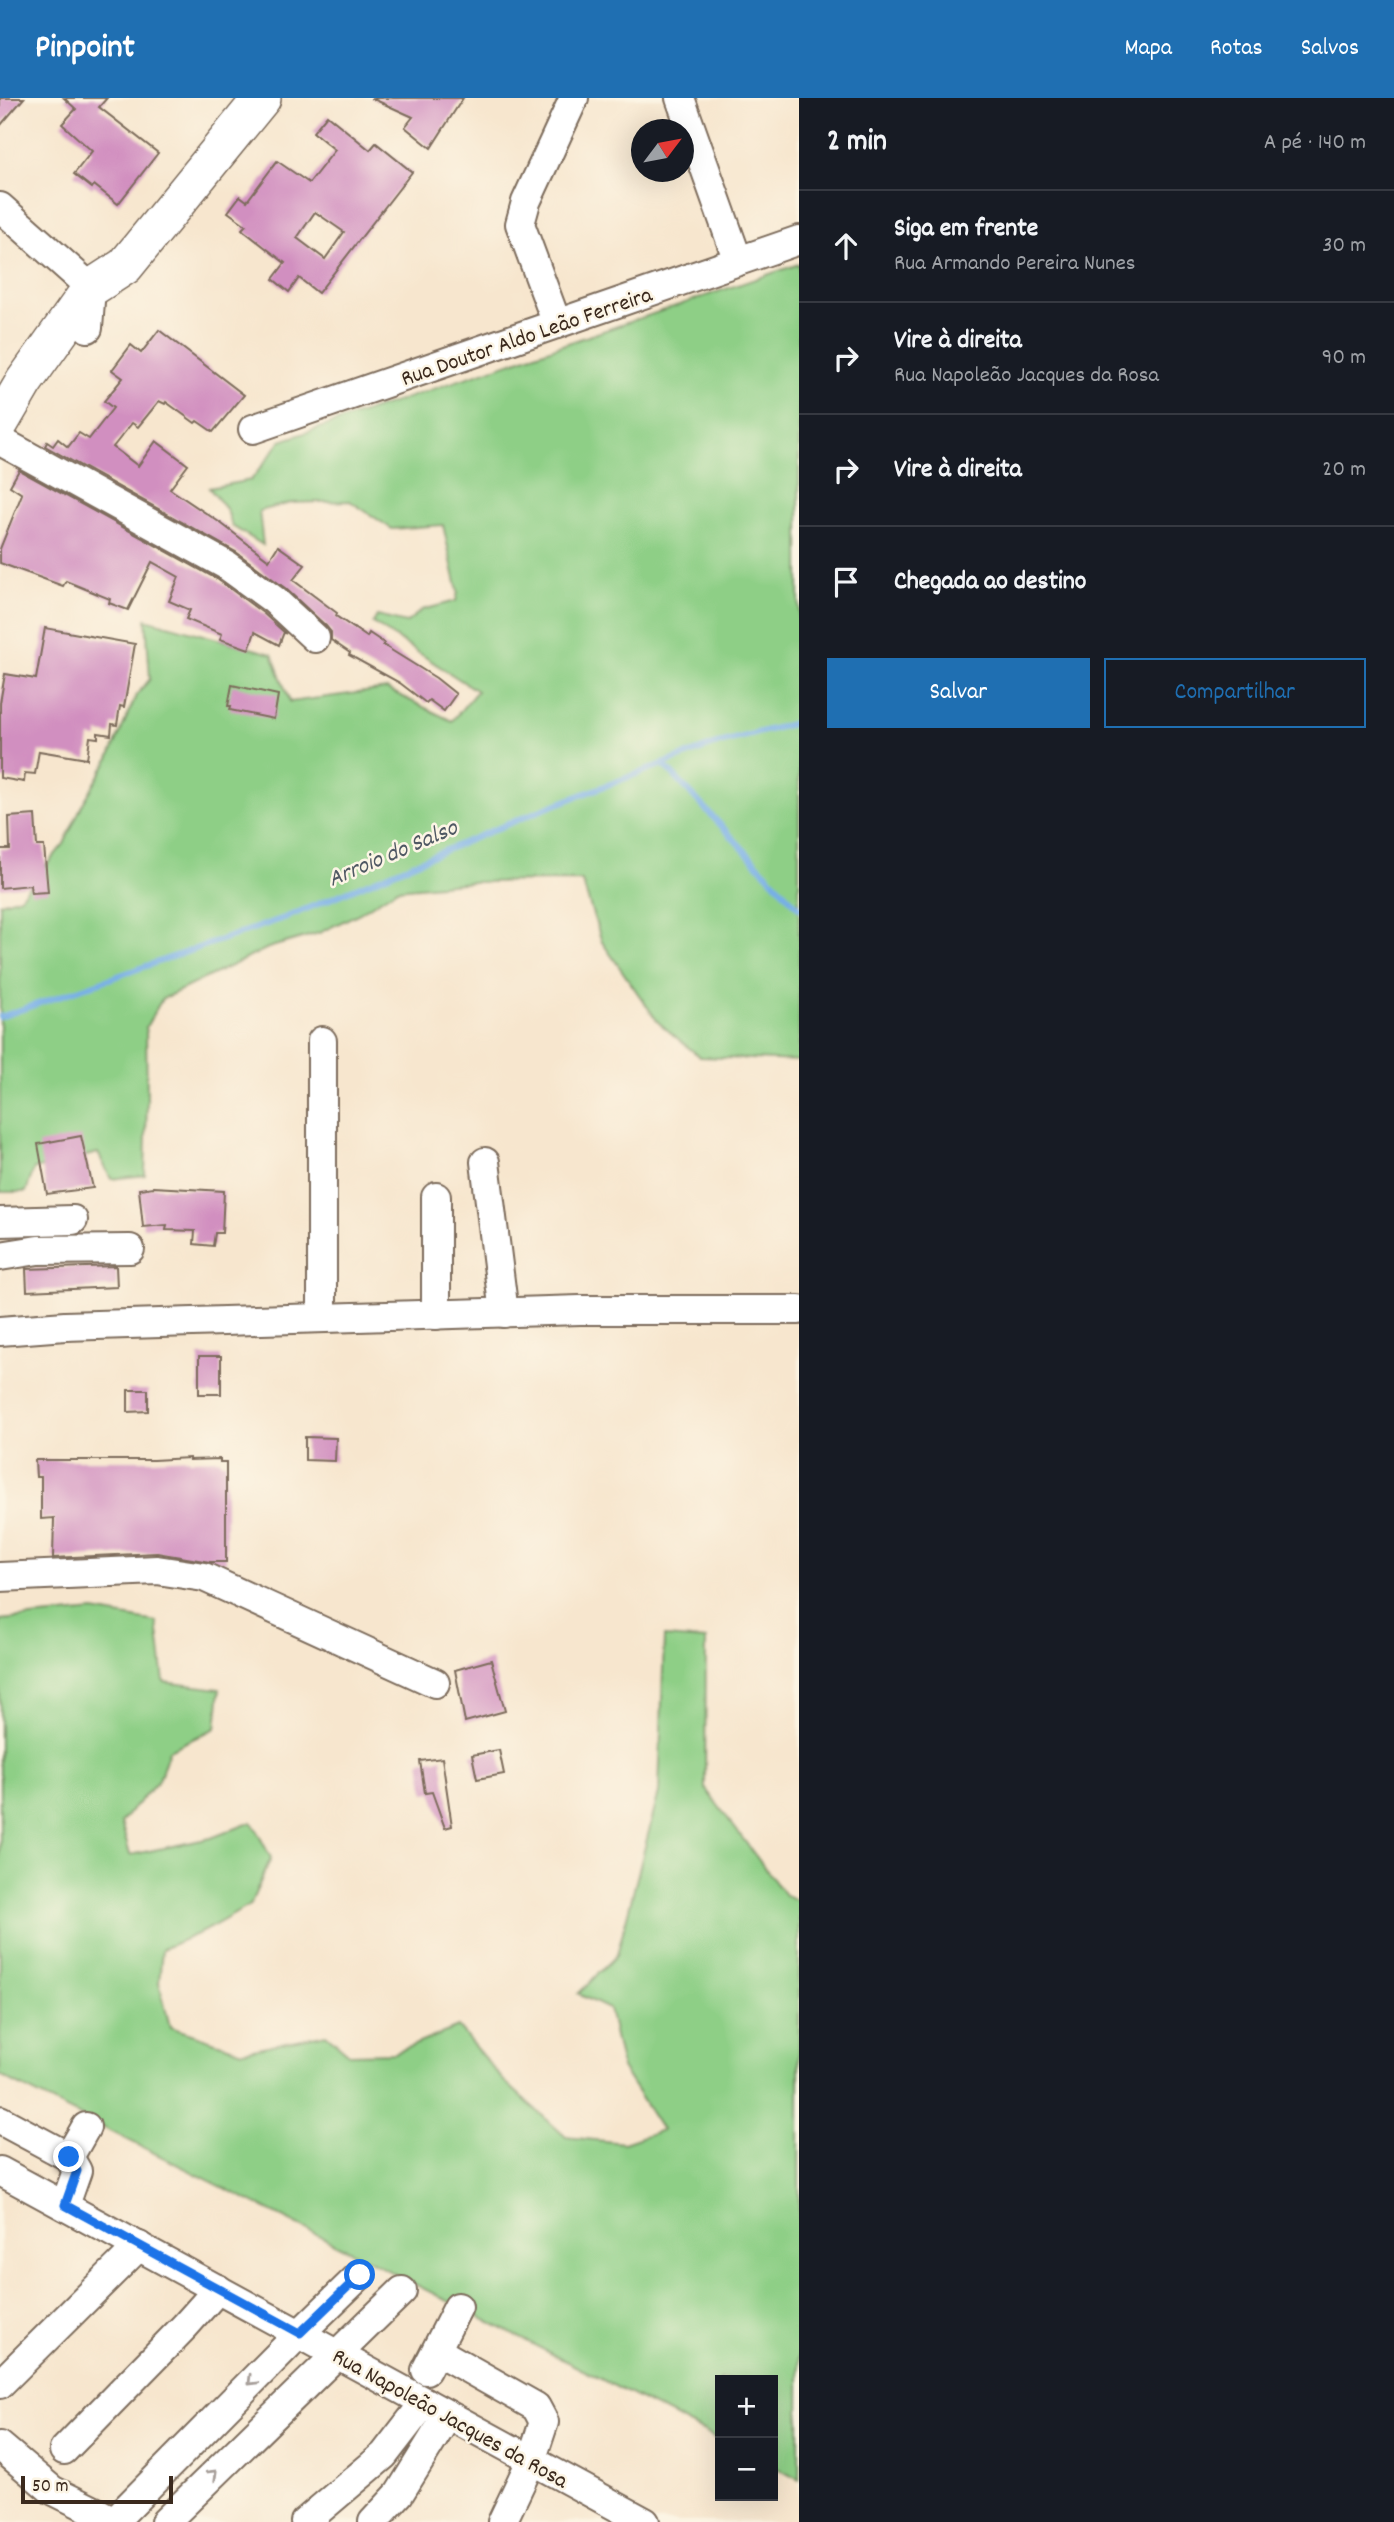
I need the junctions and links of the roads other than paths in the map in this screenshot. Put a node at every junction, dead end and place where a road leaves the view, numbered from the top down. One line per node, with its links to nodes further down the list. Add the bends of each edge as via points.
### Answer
1 (262, 98): 7 (main road)
2 (574, 98): 9 (street, via 520,223)
3 (680, 98): 6 (street)
4 (0, 207): 8 (street)
5 (799, 240): 6 (street, Rua Doutor Aldo Leão Ferreira)
6 (737, 261): 9 (street, Rua Doutor Aldo Leão Ferreira)
7 (125, 265): 8 (main road); 10 (main road, via 115,291)
8 (91, 288): 10 (street); 12 (main road, via 24,382)
9 (557, 324): 11 (street, Rua Doutor Aldo Leão Ferreira)
10 (89, 328): 12 (main road)
11 (253, 429)
12 (2, 440): 13 (street, via 226,565)
13 (315, 638)
14 (322, 1041): 24 (street)
15 (485, 1161): 22 (street)
16 (436, 1197): 23 (street)
17 (73, 1220): 18 (street)
18 (0, 1222)
19 (130, 1248): 20 (street)
20 (0, 1256)
21 (799, 1310): 22 (street)
22 (505, 1312): 23 (street)
23 (436, 1315): 24 (street)
24 (322, 1318): 25 (street)
25 (0, 1331)
26 (0, 1577): 27 (street, via 157,1570 204,1577)
27 (435, 1683)
28 (0, 2120): 30 (street)
29 (86, 2127): 30 (street)
30 (69, 2157): 32 (street, via 77,2171)
31 (0, 2171): 32 (street, Rua Napoleão Jacques da Rosa)
32 (65, 2205): 33 (street, Rua Napoleão Jacques da Rosa)
33 (139, 2246): 35 (street, Rua Napoleão Jacques da Rosa); 40 (street)
34 (360, 2275): 38 (street)
35 (218, 2289): 38 (street, Rua Napoleão Jacques da Rosa); 43 (street)
36 (402, 2291): 39 (street)
37 (458, 2307): 45 (street, via 431,2361 536,2407 544,2422)
38 (300, 2333): 39 (street, Rua Napoleão Jacques da Rosa); 47 (street, one-way to 47)
39 (336, 2354): 41 (street, Rua Napoleão Jacques da Rosa); 48 (street, one-way to 39)
40 (0, 2384)
41 (436, 2409): 44 (street); 45 (street, Rua Napoleão Jacques da Rosa); 46 (street)
42 (0, 2445): 47 (street, via 52,2490)
43 (64, 2451)
44 (384, 2455): 46 (street); 49 (street)
45 (531, 2461): 51 (street); 52 (street, Rua Napoleão Jacques da Rosa)
46 (415, 2472): 50 (street)
47 (115, 2521)
48 (165, 2522)
49 (304, 2522)
50 (373, 2522)
51 (502, 2522)
52 (645, 2522)

